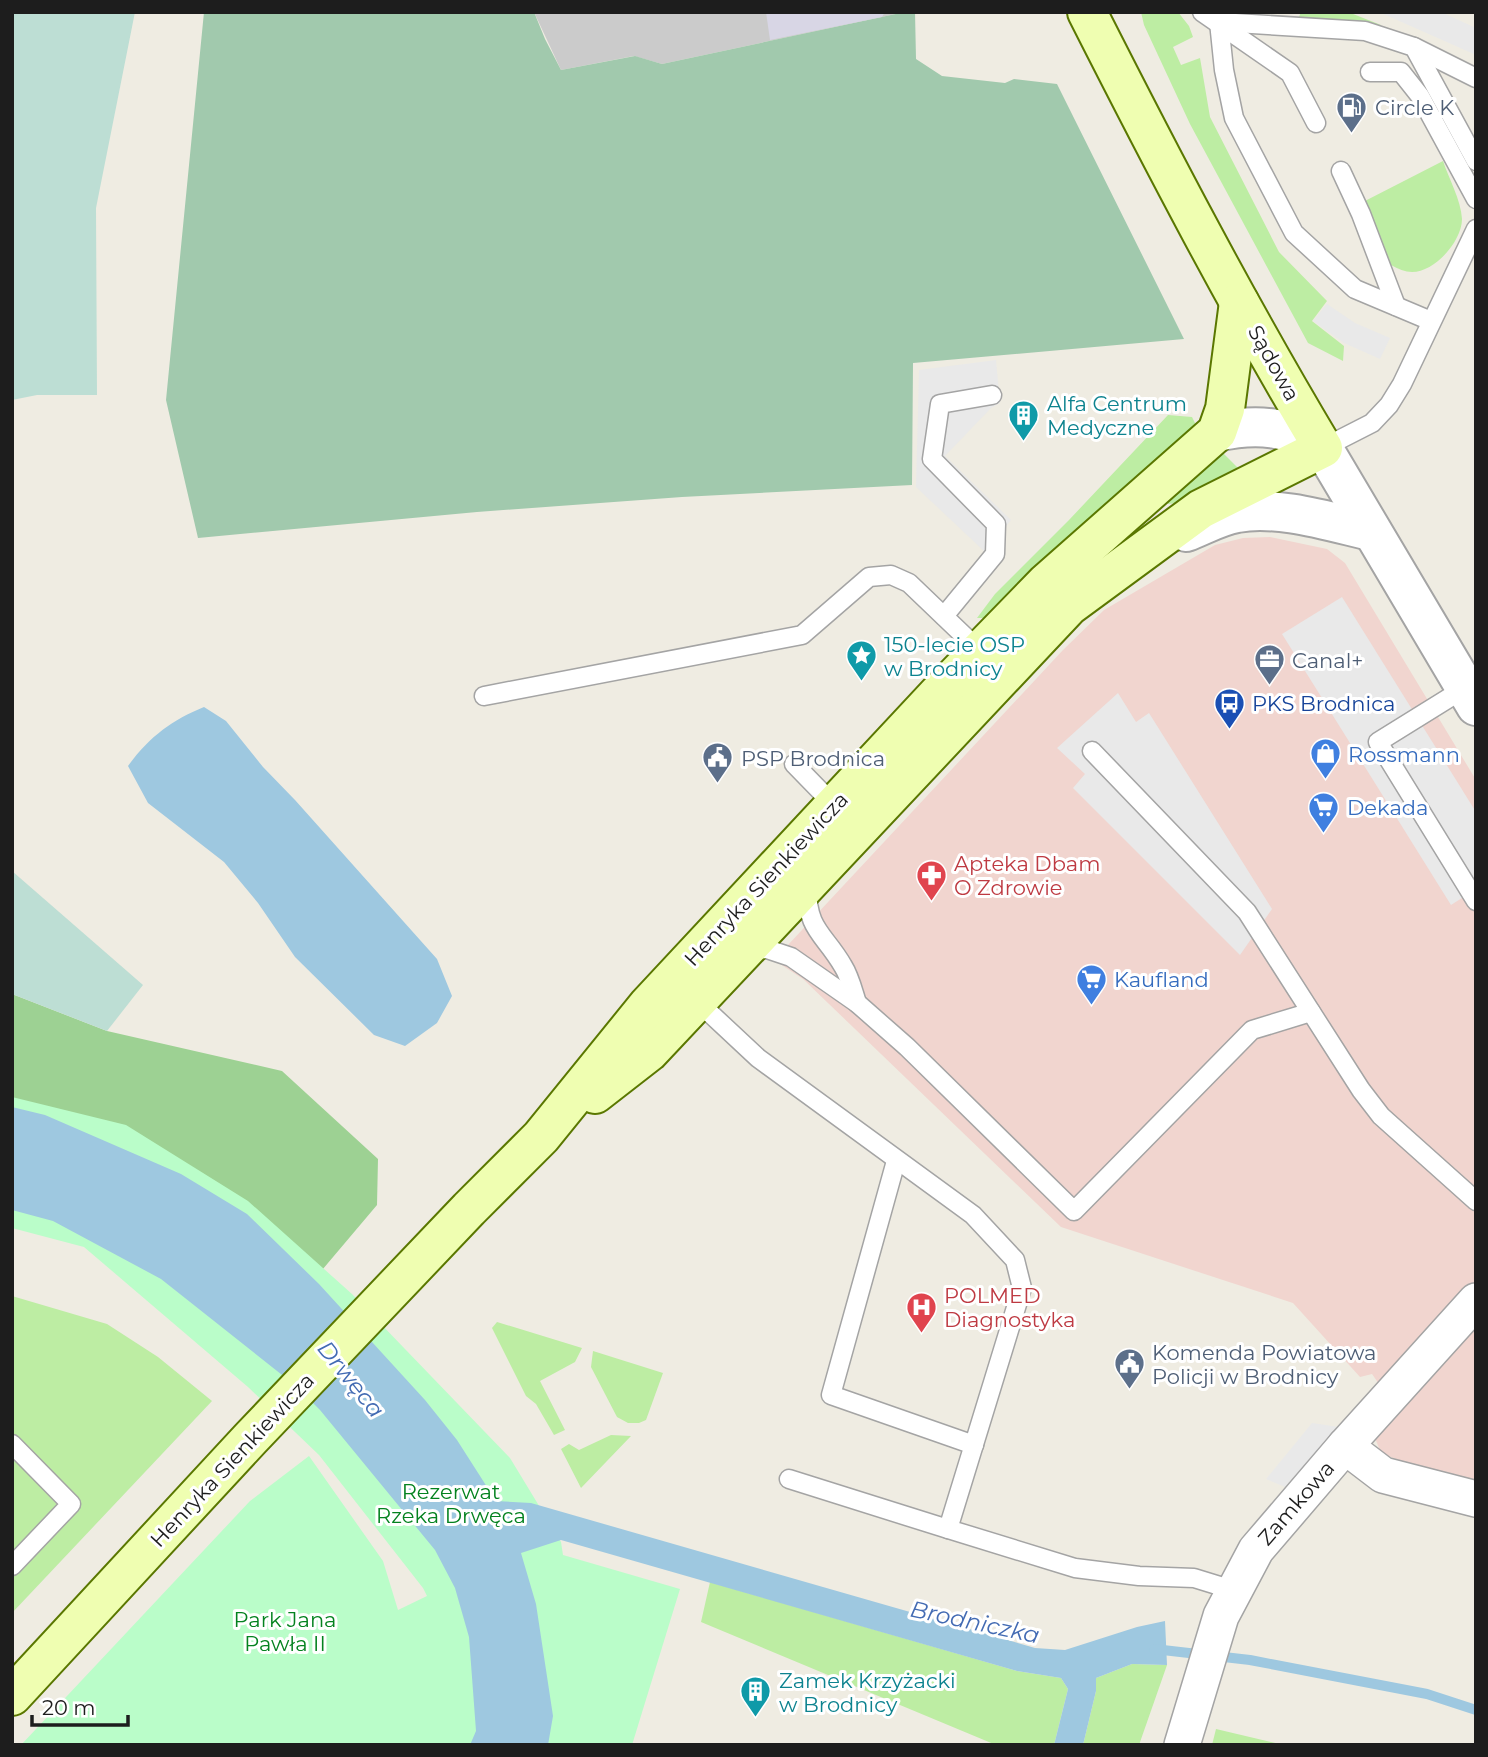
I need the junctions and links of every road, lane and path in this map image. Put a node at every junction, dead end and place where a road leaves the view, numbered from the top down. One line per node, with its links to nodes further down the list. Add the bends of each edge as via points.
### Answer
1 (1087, 12): 12 (main road, Sądowa)
2 (1202, 12): 3 (lane)
3 (1219, 22): 4 (lane, via 1365,31); 7 (lane, via 1298,73); 13 (lane, via 1234,118 1294,233 1355,289)
4 (1414, 47): 6 (lane); 8 (lane)
5 (1370, 72): 10 (lane, via 1401,72 1420,96)
6 (1476, 78)
7 (1316, 123)
8 (1476, 161)
9 (1341, 171): 13 (lane)
10 (1476, 199)
11 (1476, 229): 14 (lane)
12 (1239, 302): 16 (main road, via 1225,410); 17 (main road, Sądowa)
13 (1395, 306): 14 (lane)
14 (1431, 321): 17 (lane, via 1389,405 1372,423)
15 (992, 395): 20 (lane, via 940,404 932,458 996,524 995,554)
16 (1217, 432): 17 (street, via 1272,428 1299,434); 21 (main road, Henryka Sienkiewicza, via 1046,583)
17 (1323, 448): 18 (street, Sądowa); 19 (main road, Henryka Sienkiewicza, via 1201,509)
18 (1371, 531): 19 (street, Henryka Sienkiewicza, via 1295,515 1238,513); 23 (street, Sądowa)
19 (1147, 548): 21 (main road, Henryka Sienkiewicza)
20 (944, 616): 21 (lane); 22 (lane, via 909,583 891,575 869,577 802,635)
21 (992, 663): 26 (main road, Henryka Sienkiewicza)
22 (484, 696)
23 (1470, 697): 28 (lane, via 1378,742)
24 (1091, 751): 32 (lane, via 1247,912)
25 (794, 764): 26 (lane)
26 (846, 817): 27 (main road, Henryka Sienkiewicza); 33 (main road, Henryka Sienkiewicza, via 648,1005)
27 (807, 883): 29 (main road, Henryka Sienkiewicza); 31 (lane, via 807,908 816,930 844,967)
28 (1476, 901)
29 (743, 951): 30 (main road, Henryka Sienkiewicza); 31 (lane, via 767,949 791,957)
30 (697, 1001): 33 (main road, Henryka Sienkiewicza, via 649,1052); 34 (lane, via 758,1058)
31 (857, 1003): 32 (lane, via 1074,1211 1252,1030)
32 (1311, 1012): 35 (lane, via 1381,1116)
33 (541, 1137): 45 (main road, Henryka Sienkiewicza, via 250,1439)
34 (896, 1161): 38 (lane, via 973,1215 1015,1260 1022,1288); 38 (lane, via 831,1395)
35 (1476, 1201)
36 (1476, 1301): 39 (street, Zamkowa)
37 (12, 1444): 43 (lane, via 71,1504)
38 (974, 1445): 42 (lane)
39 (1345, 1446): 41 (street, via 1383,1475); 44 (street, Zamkowa, via 1256,1550)
40 (789, 1479): 42 (lane)
41 (1476, 1499)
42 (948, 1529): 44 (lane, via 1075,1568 1194,1578)
43 (12, 1566)
44 (1227, 1603): 46 (street, Zamkowa)
45 (12, 1696)
46 (1186, 1732)

